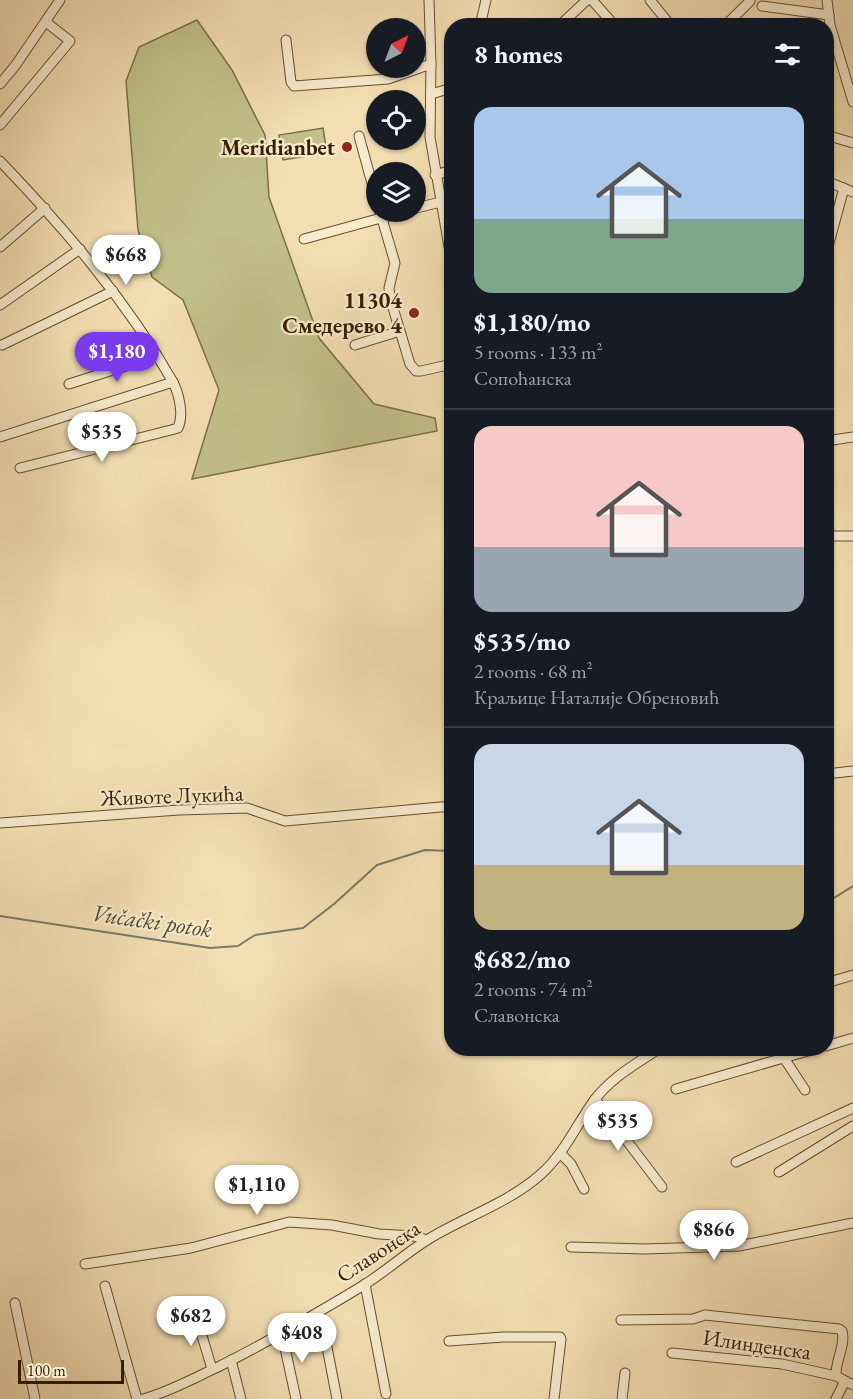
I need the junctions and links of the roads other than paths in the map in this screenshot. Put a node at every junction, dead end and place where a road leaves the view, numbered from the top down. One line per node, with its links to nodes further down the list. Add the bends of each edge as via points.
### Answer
1 (60, 0): 17 (street)
2 (429, 0): 22 (street)
3 (486, 0): 11 (street)
4 (586, 0): 12 (street)
5 (592, 0): 13 (street)
6 (650, 0): 14 (street)
7 (827, 0): 10 (street)
8 (750, 1): 15 (street)
9 (762, 6): 10 (street)
10 (829, 15): 16 (street)
11 (482, 18)
12 (567, 18)
13 (608, 18)
14 (665, 18)
15 (733, 18)
16 (830, 18)
17 (46, 22): 23 (street); 27 (street, via 70,41)
18 (834, 34): 21 (street)
19 (286, 40): 22 (street, via 294,86 388,79)
20 (834, 53): 21 (street)
21 (839, 54): 26 (street)
22 (431, 64): 25 (street)
23 (0, 84)
24 (444, 90): 25 (street)
25 (431, 94): 34 (street, via 430,137)
26 (853, 102)
27 (0, 125)
28 (359, 136): 32 (street)
29 (834, 137): 30 (street)
30 (853, 143)
31 (0, 161): 38 (street)
32 (366, 162)
33 (444, 172): 34 (street)
34 (435, 175): 36 (street)
35 (848, 190): 41 (street)
36 (441, 202): 37 (street); 39 (street)
37 (426, 206)
38 (45, 208): 44 (street); 45 (street)
39 (444, 213)
40 (366, 219): 43 (street)
41 (834, 221)
42 (383, 222): 48 (street, via 395,263 389,288)
43 (304, 239)
44 (0, 248)
45 (80, 249): 46 (street); 47 (street)
46 (113, 291): 49 (street); 51 (street)
47 (0, 305)
48 (400, 331): 50 (street); 52 (street, via 416,371)
49 (2, 345)
50 (355, 345)
51 (157, 356): 53 (street); 54 (street)
52 (444, 366)
53 (173, 382): 55 (street); 58 (street, via 181,421 176,429)
54 (69, 384)
55 (0, 437)
56 (853, 437): 57 (street)
57 (834, 440)
58 (20, 468)
59 (834, 536): 60 (street)
60 (853, 536)
61 (853, 771): 62 (street)
62 (834, 772)
63 (444, 807): 64 (street, Животе Лукића, via 285,821 247,808)
64 (0, 824)
65 (853, 975): 66 (street)
66 (834, 981)
67 (853, 1038): 68 (street)
68 (834, 1044)
69 (648, 1056): 74 (street, Славонска, via 614,1080)
70 (791, 1056): 71 (street)
71 (784, 1058): 72 (street); 73 (street)
72 (676, 1089)
73 (805, 1090)
74 (595, 1100): 77 (street, Славонска); 80 (street)
75 (853, 1108): 78 (street)
76 (853, 1126): 79 (street)
77 (560, 1153): 81 (street, via 571,1164); 83 (street, Славонска, via 529,1184)
78 (736, 1162)
79 (779, 1172)
80 (662, 1187)
81 (584, 1190)
82 (853, 1222): 84 (street, via 729,1247)
83 (427, 1240): 85 (street, via 289,1222 191,1248); 86 (street, Славонска)
84 (571, 1248)
85 (85, 1264)
86 (365, 1284): 89 (street, Славонска); 99 (street)
87 (105, 1286): 102 (street)
88 (15, 1303): 101 (street)
89 (317, 1314): 92 (street, Славонска); 106 (street)
90 (196, 1317): 96 (street)
91 (621, 1320): 98 (street, via 693,1319 705,1315 839,1329 843,1337 836,1370)
92 (282, 1334): 95 (street, Славонска); 105 (street)
93 (449, 1341): 107 (street, via 560,1337)
94 (672, 1353): 98 (street, Илинденска, via 782,1364)
95 (231, 1360): 96 (street, Славонска); 104 (street)
96 (212, 1369): 100 (street, Славонска)
97 (625, 1373): 108 (street)
98 (845, 1381): 109 (street)
99 (386, 1394)
100 (159, 1396): 103 (street, Славонска)
101 (35, 1399)
102 (136, 1399)
103 (143, 1399)
104 (241, 1399)
105 (296, 1399)
106 (337, 1399)
107 (554, 1399)
108 (622, 1399)
109 (836, 1399)

